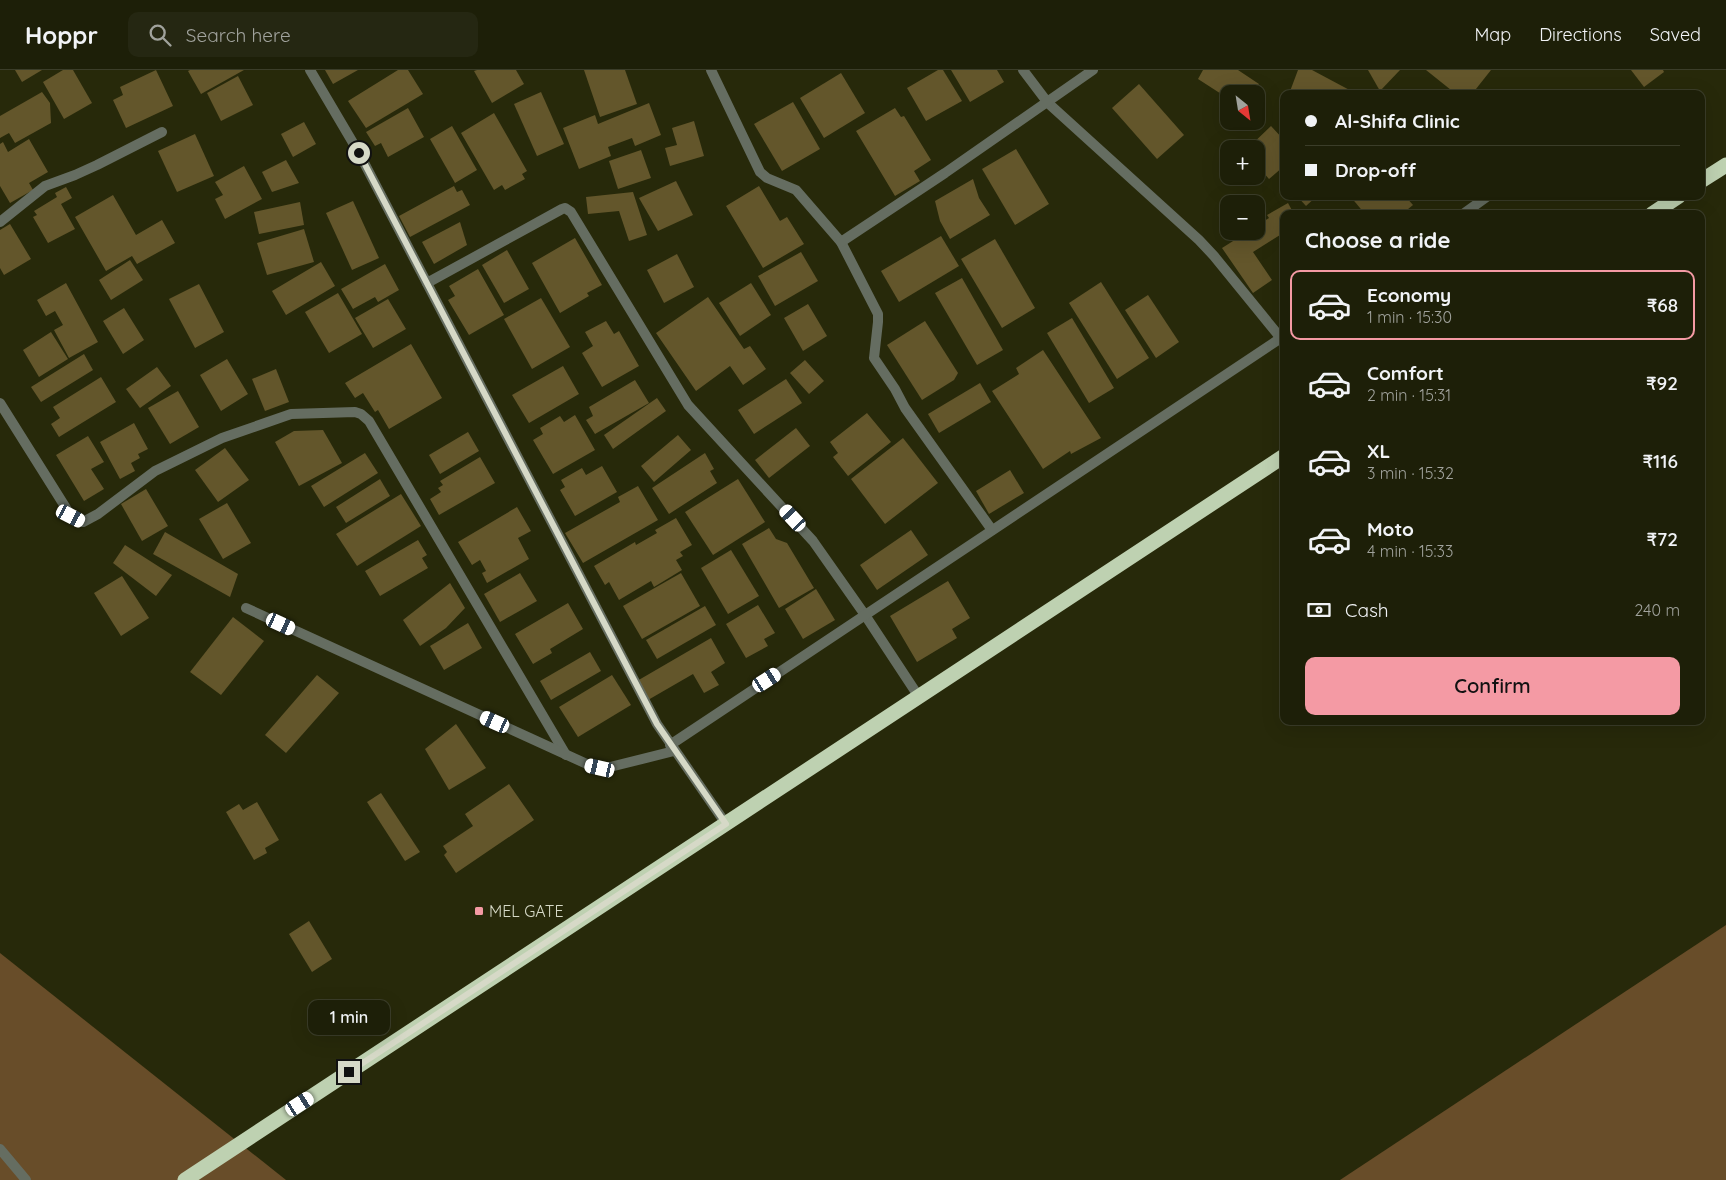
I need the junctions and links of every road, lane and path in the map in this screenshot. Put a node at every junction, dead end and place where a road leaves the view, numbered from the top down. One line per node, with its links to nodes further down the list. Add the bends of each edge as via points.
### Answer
1 (310, 70): 15 (street, via 359,153)
2 (711, 70): 14 (street, via 760,172 796,190)
3 (1023, 70): 5 (street)
4 (1093, 70): 5 (street)
5 (1048, 103): 14 (street); 16 (street, via 1199,240)
6 (162, 132): 13 (street, via 75,176 45,186)
7 (1726, 165): 8 (highway)
8 (1705, 179)
9 (1482, 200): 11 (street)
10 (1673, 200): 12 (highway)
11 (1469, 210)
12 (1658, 210)
13 (0, 222)
14 (841, 242): 20 (street, via 878,314 874,358 904,408)
15 (427, 283): 22 (street, via 562,209 568,209 688,405 814,541); 24 (street, via 652,716)
16 (1280, 335)
17 (1280, 341): 20 (street)
18 (0, 403): 25 (street, via 71,516 83,522 155,471 222,438 291,414 361,414 369,421)
19 (1280, 459): 23 (highway)
20 (992, 530): 22 (street)
21 (246, 608): 25 (street)
22 (865, 615): 23 (street); 24 (street)
23 (919, 697): 26 (highway)
24 (672, 748): 25 (street, via 600,768); 26 (street)
25 (566, 755)
26 (726, 824): 29 (highway)
27 (0, 1149): 28 (street)
28 (26, 1180)
29 (185, 1180)

